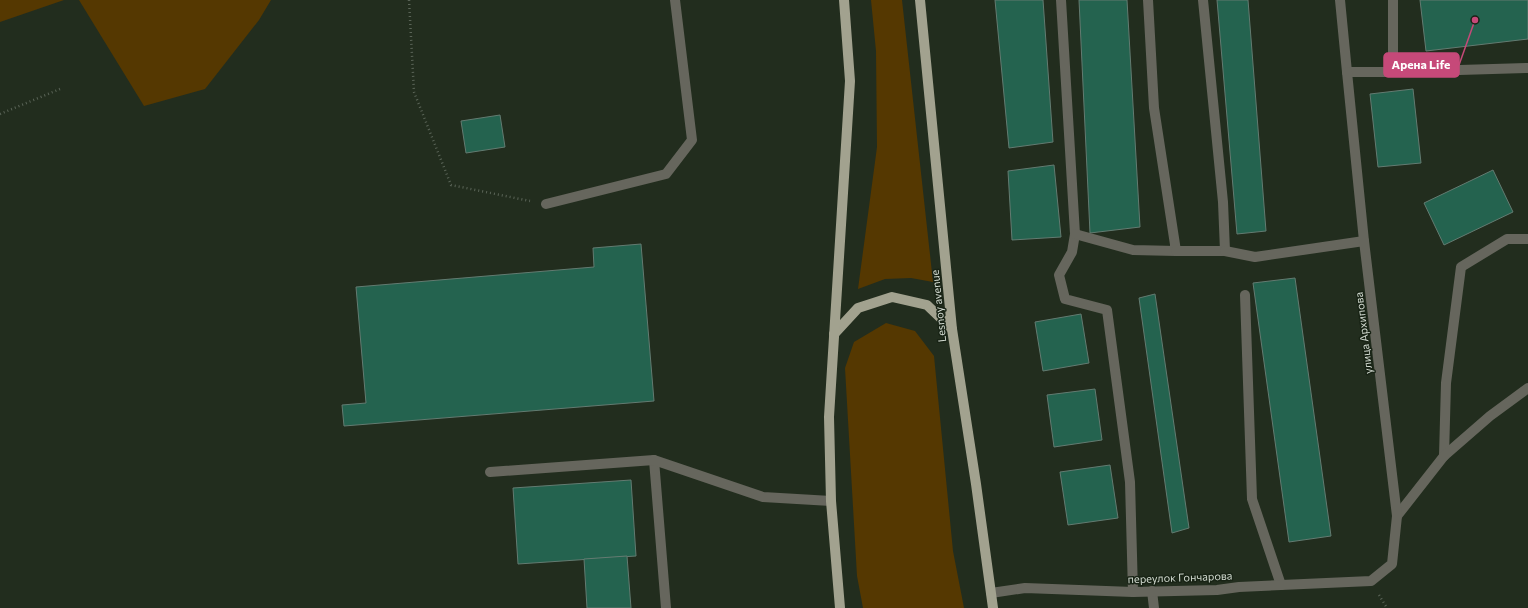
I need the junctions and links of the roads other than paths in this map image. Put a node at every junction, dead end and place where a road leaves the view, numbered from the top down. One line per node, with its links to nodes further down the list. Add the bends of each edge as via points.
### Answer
1 (675, 0): 12 (street, via 692,140 666,174)
2 (844, 0): 20 (main road, via 850,81)
3 (920, 0): 19 (main road, Lesnoy avenue)
4 (1061, 0): 13 (street)
5 (1148, 0): 16 (street, via 1154,108)
6 (1203, 0): 17 (street, via 1223,202)
7 (1340, 0): 10 (street, улица Архипова)
8 (1393, 0): 11 (street)
9 (1528, 68): 11 (street)
10 (1347, 72): 11 (street); 15 (street, улица Архипова)
11 (1392, 72)
12 (546, 204)
13 (1075, 234): 16 (street, via 1133,250); 30 (street, via 1072,252 1059,275 1065,299 1107,310 1130,482)
14 (1528, 239): 22 (street, via 1507,239 1461,267 1446,383)
15 (1364, 241): 17 (street, via 1255,257); 26 (street, улица Архипова)
16 (1176, 251): 17 (street)
17 (1225, 251)
18 (1245, 295): 28 (street, via 1252,499)
19 (952, 330): 20 (main road, via 927,305 892,297 858,308); 31 (main road, Lesnoy avenue)
20 (834, 334): 25 (main road, via 829,417)
21 (1528, 388): 22 (street, via 1490,416)
22 (1444, 456): 26 (street)
23 (654, 460): 24 (street); 25 (street, via 763,497); 32 (street)
24 (490, 472)
25 (831, 501): 33 (main road)
26 (1397, 516): 27 (street, улица Архипова, via 1392,564)
27 (1370, 581): 28 (street, переулок Гончарова)
28 (1281, 585): 29 (street, переулок Гончарова, via 1217,590)
29 (1152, 591): 30 (street, переулок Гончарова); 35 (street)
30 (1133, 592): 31 (street, переулок Гончарова, via 1025,588)
31 (991, 593): 34 (main road, Lesnoy avenue)
32 (666, 608)
33 (840, 608)
34 (993, 608)
35 (1154, 608)

